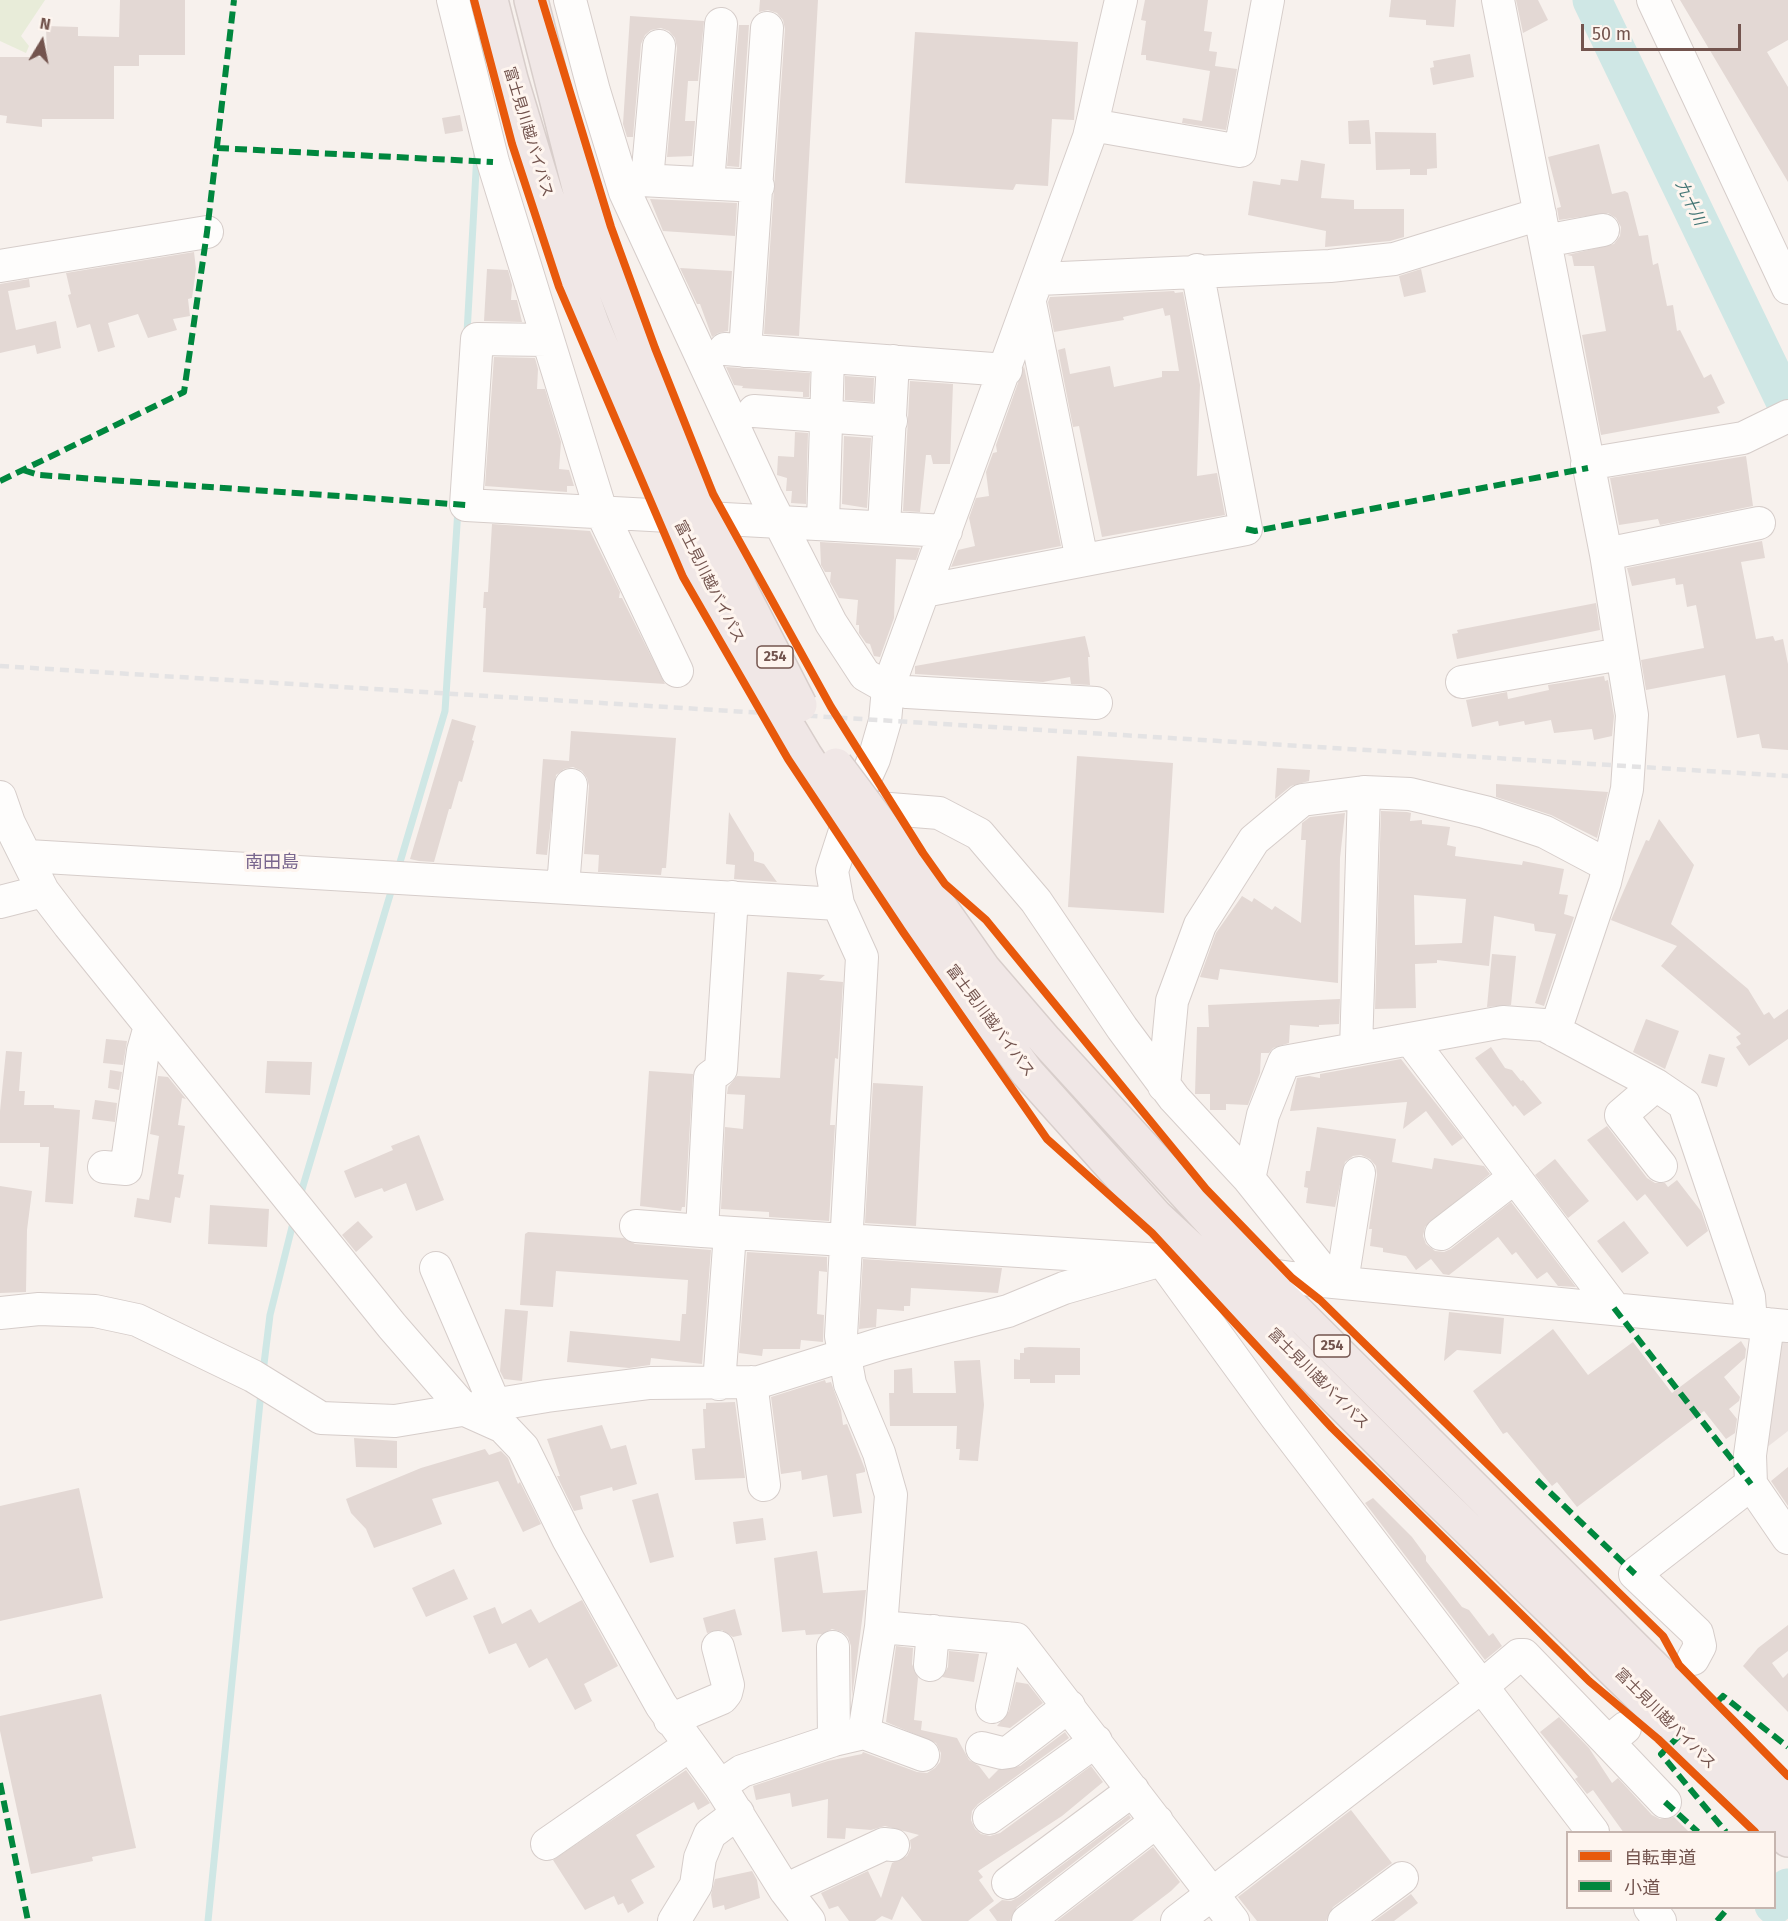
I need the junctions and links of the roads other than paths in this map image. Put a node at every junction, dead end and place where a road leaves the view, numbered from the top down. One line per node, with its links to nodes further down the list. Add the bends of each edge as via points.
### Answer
1 (453, 0): 23 (street, via 493,162)
2 (491, 0): 33 (highway, 富士見川越バイパス / 254, via 549,202 593,326)
3 (531, 0): 33 (highway, 富士見川越バイパス / 254, via 585,215)
4 (570, 0): 13 (street, via 594,91)
5 (1121, 0): 12 (street)
6 (1268, 0): 12 (street, via 1240,151)
7 (1498, 0): 16 (street)
8 (1653, 0): 21 (street)
9 (721, 24): 14 (street)
10 (767, 28): 15 (street)
11 (659, 46): 13 (street)
12 (1092, 125): 22 (street)
13 (634, 179): 14 (street); 24 (street)
14 (708, 183): 15 (street)
15 (758, 186): 25 (street)
16 (1543, 228): 17 (street); 20 (street, via 1394,259 1330,266); 34 (street)
17 (1603, 230)
18 (207, 232): 19 (street)
19 (0, 266)
20 (1197, 270): 22 (street); 42 (street, via 1246,529)
21 (1788, 287)
22 (1034, 291): 28 (street); 42 (street)
23 (547, 340): 35 (street); 35 (street, via 477,339 466,505)
24 (697, 347): 25 (street); 36 (street)
25 (745, 351): 26 (street)
26 (828, 357): 27 (street); 30 (street)
27 (893, 362): 28 (street); 32 (street)
28 (1006, 370): 40 (street)
29 (754, 411): 30 (street)
30 (827, 416): 32 (street); 37 (street)
31 (1788, 416): 34 (street, via 1743,438)
32 (891, 421): 39 (street)
33 (658, 441): 55 (highway, 富士見川越バイパス / 254, bridge, via 792,692)
34 (1587, 464): 41 (street)
35 (601, 511): 36 (street); 45 (street)
36 (779, 522): 37 (street); 47 (street, via 831,623 865,675)
37 (823, 523): 39 (street)
38 (1759, 523): 41 (street)
39 (884, 526): 40 (street)
40 (946, 531): 43 (street)
41 (1606, 554): 44 (street)
42 (1082, 560): 43 (street)
43 (924, 591): 47 (street)
44 (1621, 654): 46 (street); 54 (street, via 1632,715 1627,789)
45 (677, 671)
46 (1462, 682)
47 (888, 688): 48 (street); 52 (street, via 885,721 874,759)
48 (1096, 703)
49 (571, 785): 56 (street)
50 (1364, 792): 54 (street, via 1410,794 1485,812 1545,832); 64 (street); 66 (street, via 1302,800 1254,840 1200,925 1172,1001)
51 (0, 797): 53 (street, via 9,824)
52 (853, 806): 60 (street, via 832,871); 66 (street, via 939,813 979,834 1036,901)
53 (28, 856): 56 (street); 57 (street)
54 (1609, 866): 62 (street)
55 (897, 870): 77 (highway, 富士見川越バイパス / 254, via 1027,1071 1156,1216); 79 (highway, 富士見川越バイパス / 254, via 1046,1041)
56 (563, 887): 58 (street)
57 (43, 891): 59 (street); 61 (street)
58 (732, 897): 60 (street); 73 (street, via 721,1069 710,1077)
59 (0, 902)
60 (838, 904): 75 (street, via 862,957)
61 (150, 1026): 68 (street, via 126,1169); 87 (street, via 392,1326)
62 (1555, 1031): 63 (street, via 1544,1025 1503,1022); 65 (street)
63 (1410, 1039): 64 (street); 70 (street)
64 (1356, 1049): 71 (street, via 1284,1062 1263,1114)
65 (1656, 1085): 67 (street, via 1621,1115); 83 (street, via 1684,1104 1749,1297)
66 (1164, 1086): 71 (street)
67 (1661, 1166)
68 (104, 1167)
69 (1359, 1173): 80 (street)
70 (1515, 1177): 74 (street); 81 (street)
71 (1249, 1179): 80 (street)
72 (636, 1226): 73 (street)
73 (716, 1232): 75 (street); 86 (street)
74 (1441, 1234)
75 (845, 1242): 76 (street); 84 (street, via 841,1336)
76 (1162, 1260): 77 (street); 84 (street, via 1074,1285 1008,1311); 98 (street)
77 (1210, 1267): 79 (street); 114 (highway, 富士見川越バイパス / 254, via 1430,1492)
78 (436, 1268): 87 (street)
79 (1259, 1274): 80 (street); 114 (highway, 富士見川越バイパス / 254)
80 (1336, 1281): 81 (street)
81 (1614, 1308): 83 (street)
82 (0, 1313): 87 (street, via 39,1309 95,1311 137,1320 253,1376 321,1418 395,1421)
83 (1769, 1324): 88 (street, via 1750,1455)
84 (844, 1356): 85 (street); 91 (street, via 850,1384 879,1453 891,1495)
85 (751, 1382): 86 (street); 89 (street)
86 (719, 1384): 87 (street, via 651,1383)
87 (480, 1407): 101 (street, via 523,1448 568,1539)
88 (1751, 1484): 90 (street); 96 (street, via 1635,1574 1697,1633 1700,1646)
89 (764, 1485)
90 (1788, 1538)
91 (881, 1627): 92 (street); 102 (street)
92 (933, 1631): 93 (street); 97 (street)
93 (1007, 1638): 99 (street, via 1024,1646); 100 (street)
94 (717, 1647): 101 (street, via 728,1685 726,1693)
95 (833, 1647): 103 (street)
96 (1693, 1659)
97 (930, 1665)
98 (1481, 1687): 110 (street, via 1519,1654 1524,1655 1617,1735); 115 (street); 121 (street)
99 (1069, 1706): 104 (street); 106 (street, via 1009,1752)
100 (992, 1707)
101 (670, 1720): 105 (street)
102 (864, 1733): 103 (street); 107 (street)
103 (834, 1740): 108 (street, via 742,1771)
104 (1096, 1741): 109 (street); 112 (street)
105 (690, 1745): 108 (street); 116 (street)
106 (982, 1748)
107 (922, 1755)
108 (720, 1785): 111 (street)
109 (1133, 1790): 113 (street); 119 (street)
110 (1665, 1802)
111 (738, 1813): 120 (street); 123 (street, via 710,1834 700,1858 696,1885)
112 (989, 1818)
113 (1157, 1821): 121 (street); 125 (street)
114 (1783, 1822)
115 (1591, 1831)
116 (547, 1844)
117 (892, 1845): 120 (street, via 884,1844)
118 (1402, 1878): 128 (street)
119 (1008, 1883)
120 (786, 1890): 124 (street)
121 (1213, 1895): 126 (street); 127 (street)
122 (1651, 1909): 129 (street)
123 (674, 1921)
124 (809, 1921)
125 (1029, 1921)
126 (1178, 1921)
127 (1233, 1921)
128 (1344, 1921)
129 (1660, 1921)

